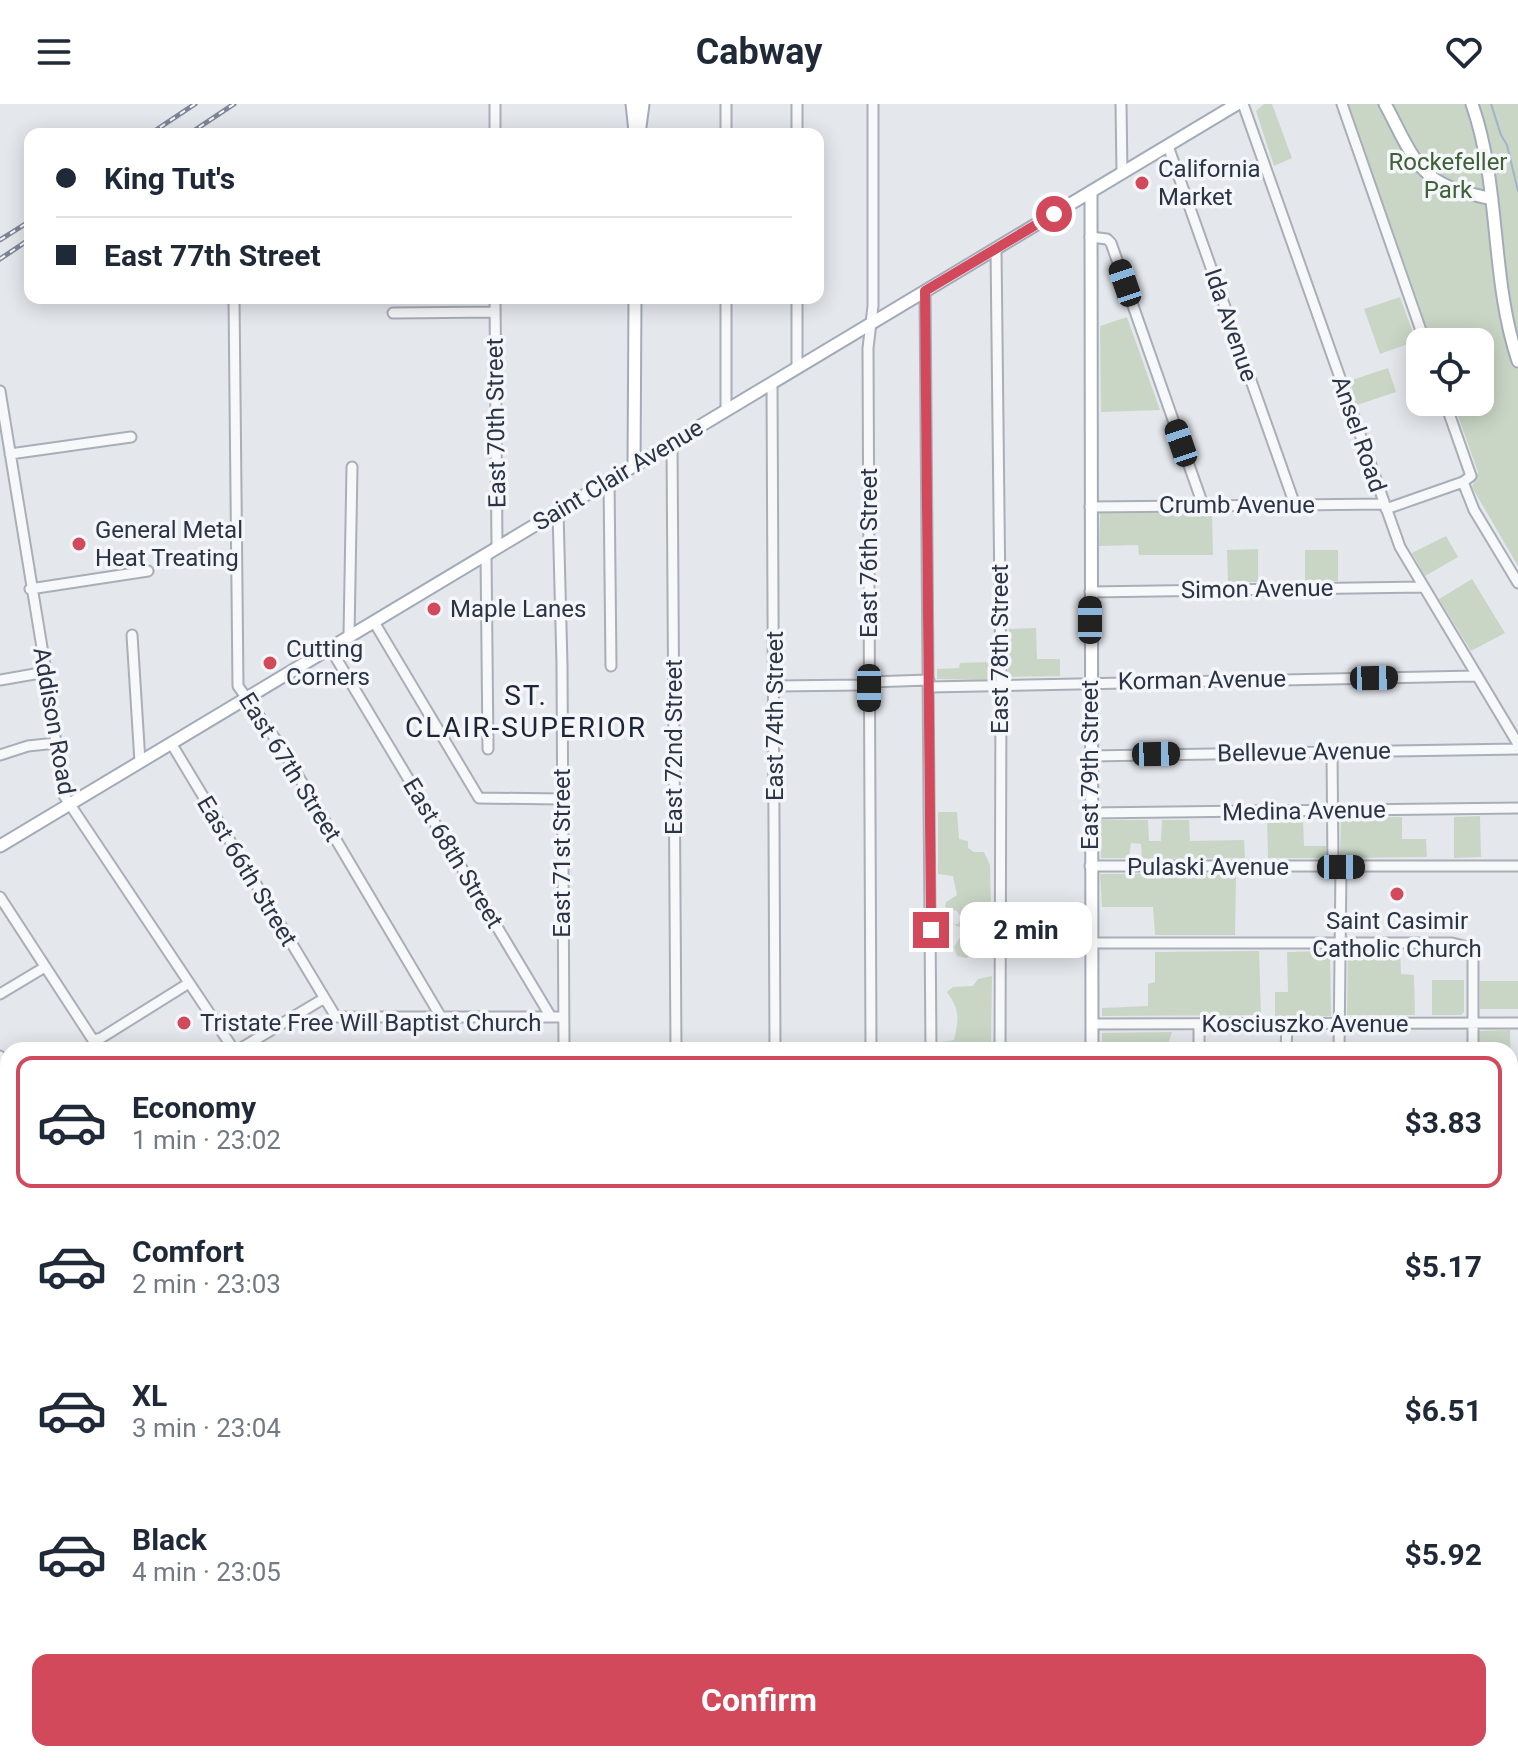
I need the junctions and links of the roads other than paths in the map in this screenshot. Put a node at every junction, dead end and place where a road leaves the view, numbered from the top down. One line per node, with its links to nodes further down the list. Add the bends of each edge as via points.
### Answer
1 (495, 104): 12 (street)
2 (632, 104): 13 (main road)
3 (643, 104): 14 (main road)
4 (726, 104): 15 (street)
5 (797, 104): 16 (street)
6 (873, 104): 31 (street, East 76th Street)
7 (1121, 104): 18 (street)
8 (1240, 104): 17 (main road, Saint Clair Avenue); 48 (street, Ansel Road)
9 (1342, 104): 32 (street)
10 (1385, 104): 20 (main road, via 1424,170 1448,187)
11 (1472, 104): 20 (main road)
12 (495, 128)
13 (636, 128)
14 (638, 128)
15 (726, 128)
16 (797, 128)
17 (1168, 146): 18 (main road, Saint Clair Avenue); 47 (street, Ida Avenue)
18 (1122, 173): 19 (main road, Saint Clair Avenue)
19 (1091, 192): 21 (main road, East 79th Street); 22 (main road, Saint Clair Avenue)
20 (1492, 199): 33 (main road, via 1502,297)
21 (1090, 237): 46 (street, via 1111,243); 49 (main road, East 79th Street)
22 (996, 249): 23 (main road, Saint Clair Avenue); 69 (street, East 78th Street)
23 (925, 291): 31 (main road, Saint Clair Avenue); 67 (street)
24 (234, 304): 70 (street, East 67th Street, via 238,686)
25 (495, 304): 29 (street, East 70th Street)
26 (635, 304): 42 (main road)
27 (726, 304): 37 (street)
28 (797, 304): 34 (street)
29 (495, 312): 30 (street); 51 (street, East 70th Street)
30 (393, 313)
31 (871, 324): 34 (main road, Saint Clair Avenue); 65 (street, East 76th Street)
32 (1420, 328)
33 (1518, 361)
34 (797, 368): 35 (main road, Saint Clair Avenue)
35 (772, 383): 37 (main road, Saint Clair Avenue); 68 (street, East 74th Street)
36 (0, 391): 41 (street, Addison Road)
37 (726, 411): 40 (main road, Saint Clair Avenue)
38 (1449, 416): 44 (street)
39 (131, 437): 41 (street)
40 (672, 443): 42 (main road, Saint Clair Avenue); 107 (street, East 72nd Street)
41 (10, 454): 55 (street, Addison Road)
42 (634, 466): 45 (main road, Saint Clair Avenue)
43 (352, 467): 59 (street)
44 (1467, 479): 48 (street, Crumb Avenue); 53 (street, via 1474,510)
45 (609, 481): 50 (main road, Saint Clair Avenue); 61 (street)
46 (1203, 505): 47 (street, Crumb Avenue); 49 (street, Crumb Avenue)
47 (1295, 505): 48 (street, Crumb Avenue)
48 (1385, 506): 54 (street, Ansel Road)
49 (1090, 507): 56 (main road, East 79th Street)
50 (558, 511): 51 (main road, Saint Clair Avenue); 79 (street, East 71st Street)
51 (492, 551): 57 (main road, Saint Clair Avenue); 74 (street, East 70th Street)
52 (148, 571): 55 (street)
53 (1518, 583)
54 (1423, 587): 56 (street, Simon Avenue); 63 (street, Ansel Road)
55 (30, 589): 62 (street, Addison Road)
56 (1090, 592): 66 (main road, East 79th Street)
57 (374, 622): 59 (main road, Saint Clair Avenue); 79 (street, via 479,798)
58 (132, 635): 78 (street)
59 (349, 636): 60 (main road, Saint Clair Avenue)
60 (330, 648): 70 (main road, Saint Clair Avenue); 96 (street, East 68th Street)
61 (611, 666)
62 (46, 672): 64 (street); 71 (street, Addison Road)
63 (1475, 676): 66 (street, Korman Avenue); 73 (street, Ansel Road)
64 (0, 680)
65 (869, 682): 67 (street, Korman Avenue); 68 (street, Korman Avenue); 109 (street, East 76th Street)
66 (1090, 682): 69 (street, Korman Avenue); 77 (main road, East 79th Street)
67 (929, 684): 69 (street, Korman Avenue); 110 (street)
68 (775, 686): 108 (street, East 74th Street)
69 (1001, 687): 111 (street, East 78th Street)
70 (246, 699): 72 (main road, Saint Clair Avenue); 95 (street, East 67th Street, via 281,747)
71 (56, 743): 76 (street); 80 (street, Addison Road)
72 (171, 743): 78 (main road, Saint Clair Avenue); 94 (street, East 66th Street)
73 (1518, 747): 75 (street, Bellevue Avenue)
74 (488, 749)
75 (1332, 751): 77 (street, Bellevue Avenue); 82 (street)
76 (0, 755)
77 (1090, 756): 83 (main road, East 79th Street)
78 (140, 762): 80 (main road, Saint Clair Avenue)
79 (561, 799): 97 (street, East 71st Street)
80 (68, 805): 84 (main road, Saint Clair Avenue); 92 (street, Addison Road)
81 (1518, 808): 82 (street, Medina Avenue)
82 (1333, 811): 83 (street, Medina Avenue); 87 (street)
83 (1090, 813): 85 (main road, East 79th Street)
84 (1, 844)
85 (1090, 866): 87 (street, Pulaski Avenue); 89 (main road, East 79th Street)
86 (1518, 866): 87 (street, Pulaski Avenue)
87 (1337, 867): 90 (street)
88 (0, 897): 91 (street)
89 (1090, 943): 90 (street); 99 (main road, East 79th Street)
90 (1339, 943): 101 (street, via 1468,947 1473,953); 103 (street)
91 (45, 967): 92 (street, via 93,1040); 93 (street)
92 (189, 983): 104 (street, Addison Road)
93 (0, 994)
94 (323, 999): 95 (street, via 336,1017); 105 (street)
95 (441, 1017): 96 (street)
96 (551, 1017): 97 (street)
97 (563, 1017): 106 (street, East 71st Street)
98 (1518, 1023): 101 (street, Kosciuszko Avenue)
99 (1092, 1024): 100 (street, Kosciuszko Avenue); 112 (main road, East 79th Street)
100 (1199, 1024): 102 (street, Kosciuszko Avenue); 113 (street)
101 (1473, 1024): 103 (street, Kosciuszko Avenue); 116 (street)
102 (1287, 1025): 103 (street, Kosciuszko Avenue); 114 (street)
103 (1339, 1025): 115 (street)
104 (230, 1042)
105 (250, 1042)
106 (564, 1042)
107 (676, 1042)
108 (775, 1042)
109 (871, 1042)
110 (931, 1042)
111 (1000, 1042)
112 (1092, 1042)
113 (1199, 1042)
114 (1286, 1042)
115 (1339, 1042)
116 (1473, 1042)

